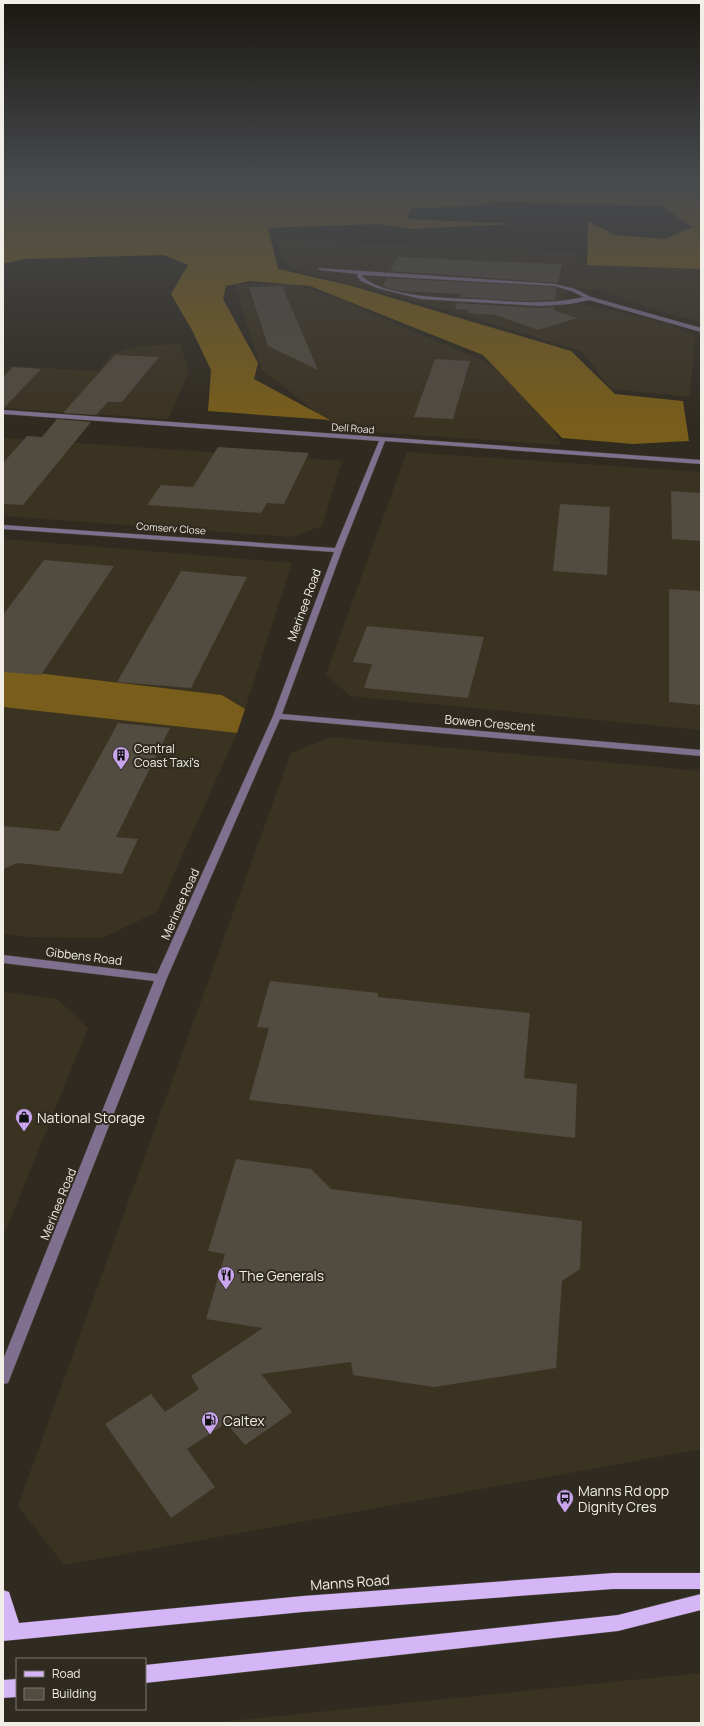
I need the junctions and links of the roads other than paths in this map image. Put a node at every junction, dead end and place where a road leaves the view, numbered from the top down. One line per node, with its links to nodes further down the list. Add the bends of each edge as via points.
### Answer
1 (320, 269): 2 (street)
2 (361, 273): 3 (street, via 555,285); 3 (street, via 360,279 379,287 422,297 540,304)
3 (589, 298): 4 (street)
4 (701, 330)
5 (3, 412): 6 (street, Dell Road)
6 (382, 440): 7 (street, Dell Road); 9 (street, Merinee Road)
7 (701, 462)
8 (3, 527): 9 (street, Comserv Close)
9 (338, 550): 10 (street, Merinee Road)
10 (277, 716): 11 (street, Bowen Crescent); 13 (street, Merinee Road)
11 (701, 753)
12 (3, 959): 13 (street, Gibbens Road)
13 (162, 978): 14 (street, Merinee Road)
14 (3, 1378)
15 (701, 1581): 18 (main road, Manns Road, via 613,1581 319,1603)
16 (3, 1598): 18 (main road)
17 (701, 1602): 19 (main road, via 618,1623)
18 (9, 1632)
19 (146, 1674)
20 (16, 1688): 21 (main road)
21 (3, 1689)

